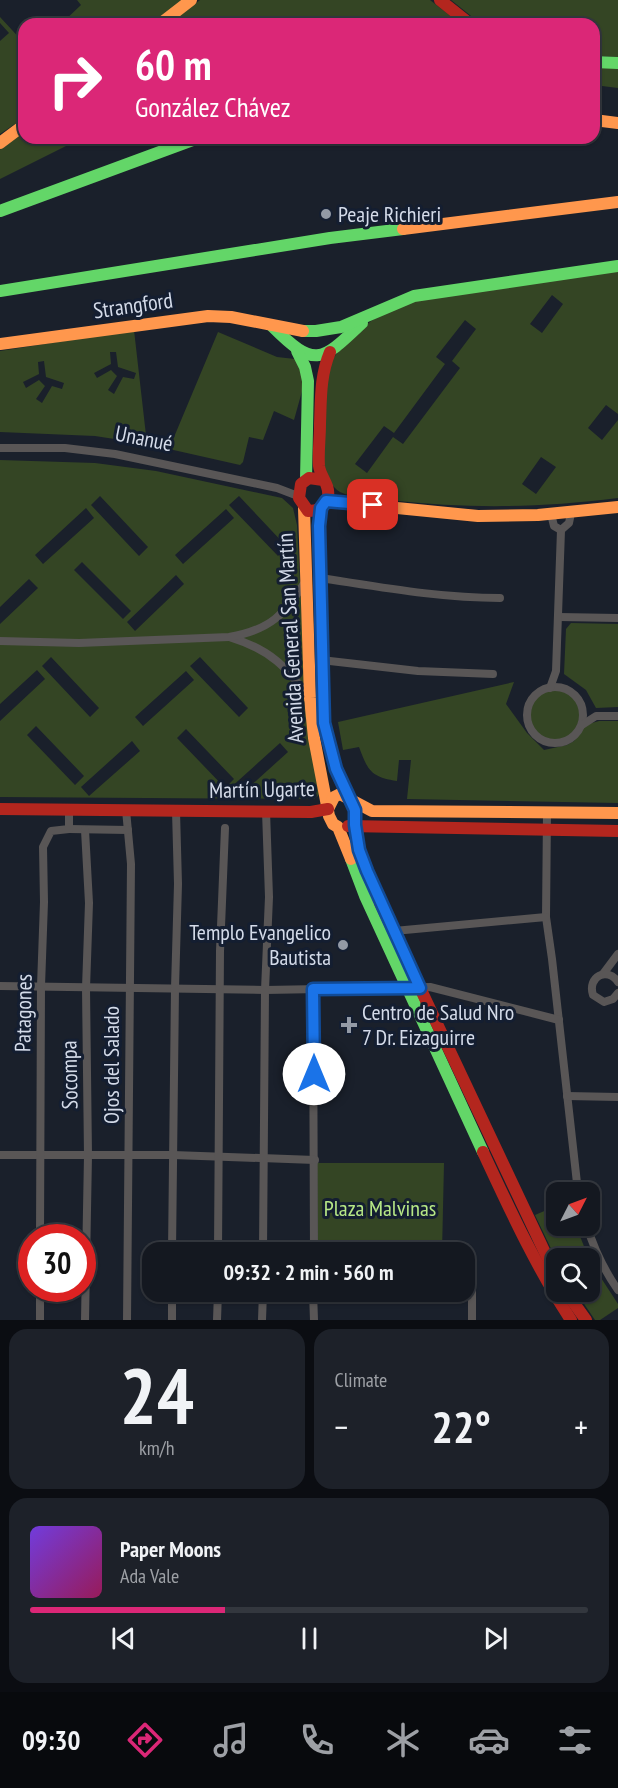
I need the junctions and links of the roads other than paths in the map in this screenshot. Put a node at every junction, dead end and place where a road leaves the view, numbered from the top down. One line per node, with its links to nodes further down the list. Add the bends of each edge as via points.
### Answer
1 (192, 0): 3 (main road)
2 (440, 0): 4 (main road)
3 (168, 18)
4 (462, 18)
5 (600, 62): 6 (main road)
6 (618, 63)
7 (600, 121): 8 (main road)
8 (618, 123)
9 (18, 130): 10 (main road)
10 (0, 143)
11 (182, 144): 13 (main road)
12 (618, 202): 15 (main road, via 330,238)
13 (0, 211)
14 (618, 266): 18 (main road, Strangford, via 414,296)
15 (29, 288): 16 (main road); 17 (main road)
16 (0, 291)
17 (0, 298)
18 (367, 318): 19 (main road, Strangford, via 316,332); 22 (main road, Strangford)
19 (272, 326): 20 (main road, Strangford, via 244,318 204,316); 21 (main road, Strangford)
20 (0, 344)
21 (297, 351): 22 (main road, via 316,357); 24 (main road, Avenida General San Martín, via 308,381)
22 (330, 352): 25 (main road, Avenida General San Martín, via 321,381 319,469)
23 (0, 448): 24 (street, Unanué, via 96,451)
24 (302, 492): 25 (main road, via 314,478); 25 (main road, via 312,512); 30 (main road, Avenida General San Martín)
25 (324, 495): 28 (main road, via 350,502 469,515); 30 (main road, Avenida General San Martín)
26 (618, 507): 27 (main road)
27 (572, 513): 28 (main road); 29 (street, via 569,524)
28 (551, 514): 29 (street, via 554,526)
29 (561, 530): 32 (street)
30 (314, 579): 31 (street, via 424,594); 34 (street, via 272,623); 36 (main road, Avenida General San Martín); 41 (main road, Avenida General San Martín)
31 (500, 598)
32 (559, 617): 33 (street); 37 (street)
33 (618, 618)
34 (229, 637): 35 (street, via 79,643); 41 (street, via 273,656)
35 (0, 641)
36 (321, 660): 38 (street, via 418,671); 46 (main road, Avenida General San Martín, via 324,723 336,769)
37 (556, 670): 39 (street); 40 (street)
38 (493, 674)
39 (550, 687): 40 (street); 45 (street, via 530,702 527,719 534,734 540,740 557,744 572,738)
40 (571, 692): 42 (street)
41 (310, 698): 49 (main road, Avenida General San Martín)
42 (581, 705): 43 (street); 45 (street)
43 (596, 716): 44 (street); 45 (street)
44 (618, 716)
45 (582, 725)
46 (350, 798): 49 (main road, Martín Ugarte, via 340,794); 53 (main road, via 372,811); 55 (main road, Avenida General San Martín)
47 (0, 809): 48 (main road, Martín Ugarte)
48 (69, 809): 50 (main road, Martín Ugarte); 58 (street)
49 (328, 809): 52 (main road, Martín Ugarte); 56 (main road, Avenida General San Martín)
50 (126, 810): 51 (main road, Martín Ugarte); 61 (street, Ojos del Salado)
51 (176, 811): 52 (main road, Martín Ugarte); 72 (street)
52 (266, 811): 76 (street)
53 (547, 813): 54 (main road); 59 (street)
54 (618, 813)
55 (355, 825): 56 (main road); 59 (main road); 64 (main road, Avenida General San Martín, via 359,850)
56 (338, 827): 74 (main road, Avenida General San Martín, via 360,886)
57 (225, 828): 73 (street)
58 (69, 829): 60 (street); 69 (street, Patagones, via 51,831 43,847)
59 (548, 829): 62 (main road); 63 (street)
60 (85, 830): 61 (street); 71 (street, Socompa)
61 (129, 830): 70 (street, Ojos del Salado)
62 (618, 831)
63 (546, 917): 64 (street); 78 (street)
64 (394, 931): 74 (main road, Avenida General San Martín)
65 (618, 954): 66 (street)
66 (603, 974): 67 (street, via 612,975); 77 (street, via 593,982 593,995 604,1002)
67 (618, 982)
68 (0, 986): 69 (street)
69 (41, 986): 71 (street); 82 (street, Patagones)
70 (130, 987): 71 (street); 72 (street); 84 (street, Ojos del Salado)
71 (86, 988): 83 (street, Socompa)
72 (175, 988): 73 (street); 85 (street)
73 (221, 988): 76 (street); 86 (street)
74 (414, 988): 75 (street); 78 (street, via 436,988); 96 (main road, Avenida General San Martín); 113 (main road, Avenida General San Martín, via 526,1245)
75 (313, 989): 76 (street); 88 (street)
76 (265, 990): 87 (street)
77 (618, 993)
78 (559, 1020): 79 (street)
79 (567, 1096): 80 (street); 89 (street)
80 (618, 1097)
81 (0, 1155): 82 (street)
82 (40, 1155): 83 (street); 90 (street, Patagones)
83 (88, 1155): 84 (street); 106 (street, Socompa)
84 (129, 1155): 85 (street); 107 (street, Ojos del Salado)
85 (173, 1155): 86 (street); 92 (street)
86 (219, 1157): 87 (street); 93 (street)
87 (264, 1158): 88 (street); 94 (street)
88 (315, 1160): 95 (street)
89 (577, 1182)
90 (40, 1224)
91 (590, 1236): 97 (street)
92 (172, 1242)
93 (218, 1242)
94 (263, 1242)
95 (314, 1242)
96 (546, 1256)
97 (618, 1290)
98 (40, 1302): 105 (street)
99 (172, 1302): 108 (street)
100 (218, 1302): 109 (street)
101 (263, 1302): 110 (street)
102 (313, 1302): 111 (street)
103 (472, 1302): 112 (street)
104 (573, 1302): 114 (main road)
105 (40, 1320)
106 (85, 1320)
107 (127, 1320)
108 (172, 1320)
109 (217, 1320)
110 (262, 1320)
111 (314, 1320)
112 (472, 1320)
113 (571, 1320)
114 (586, 1320)

